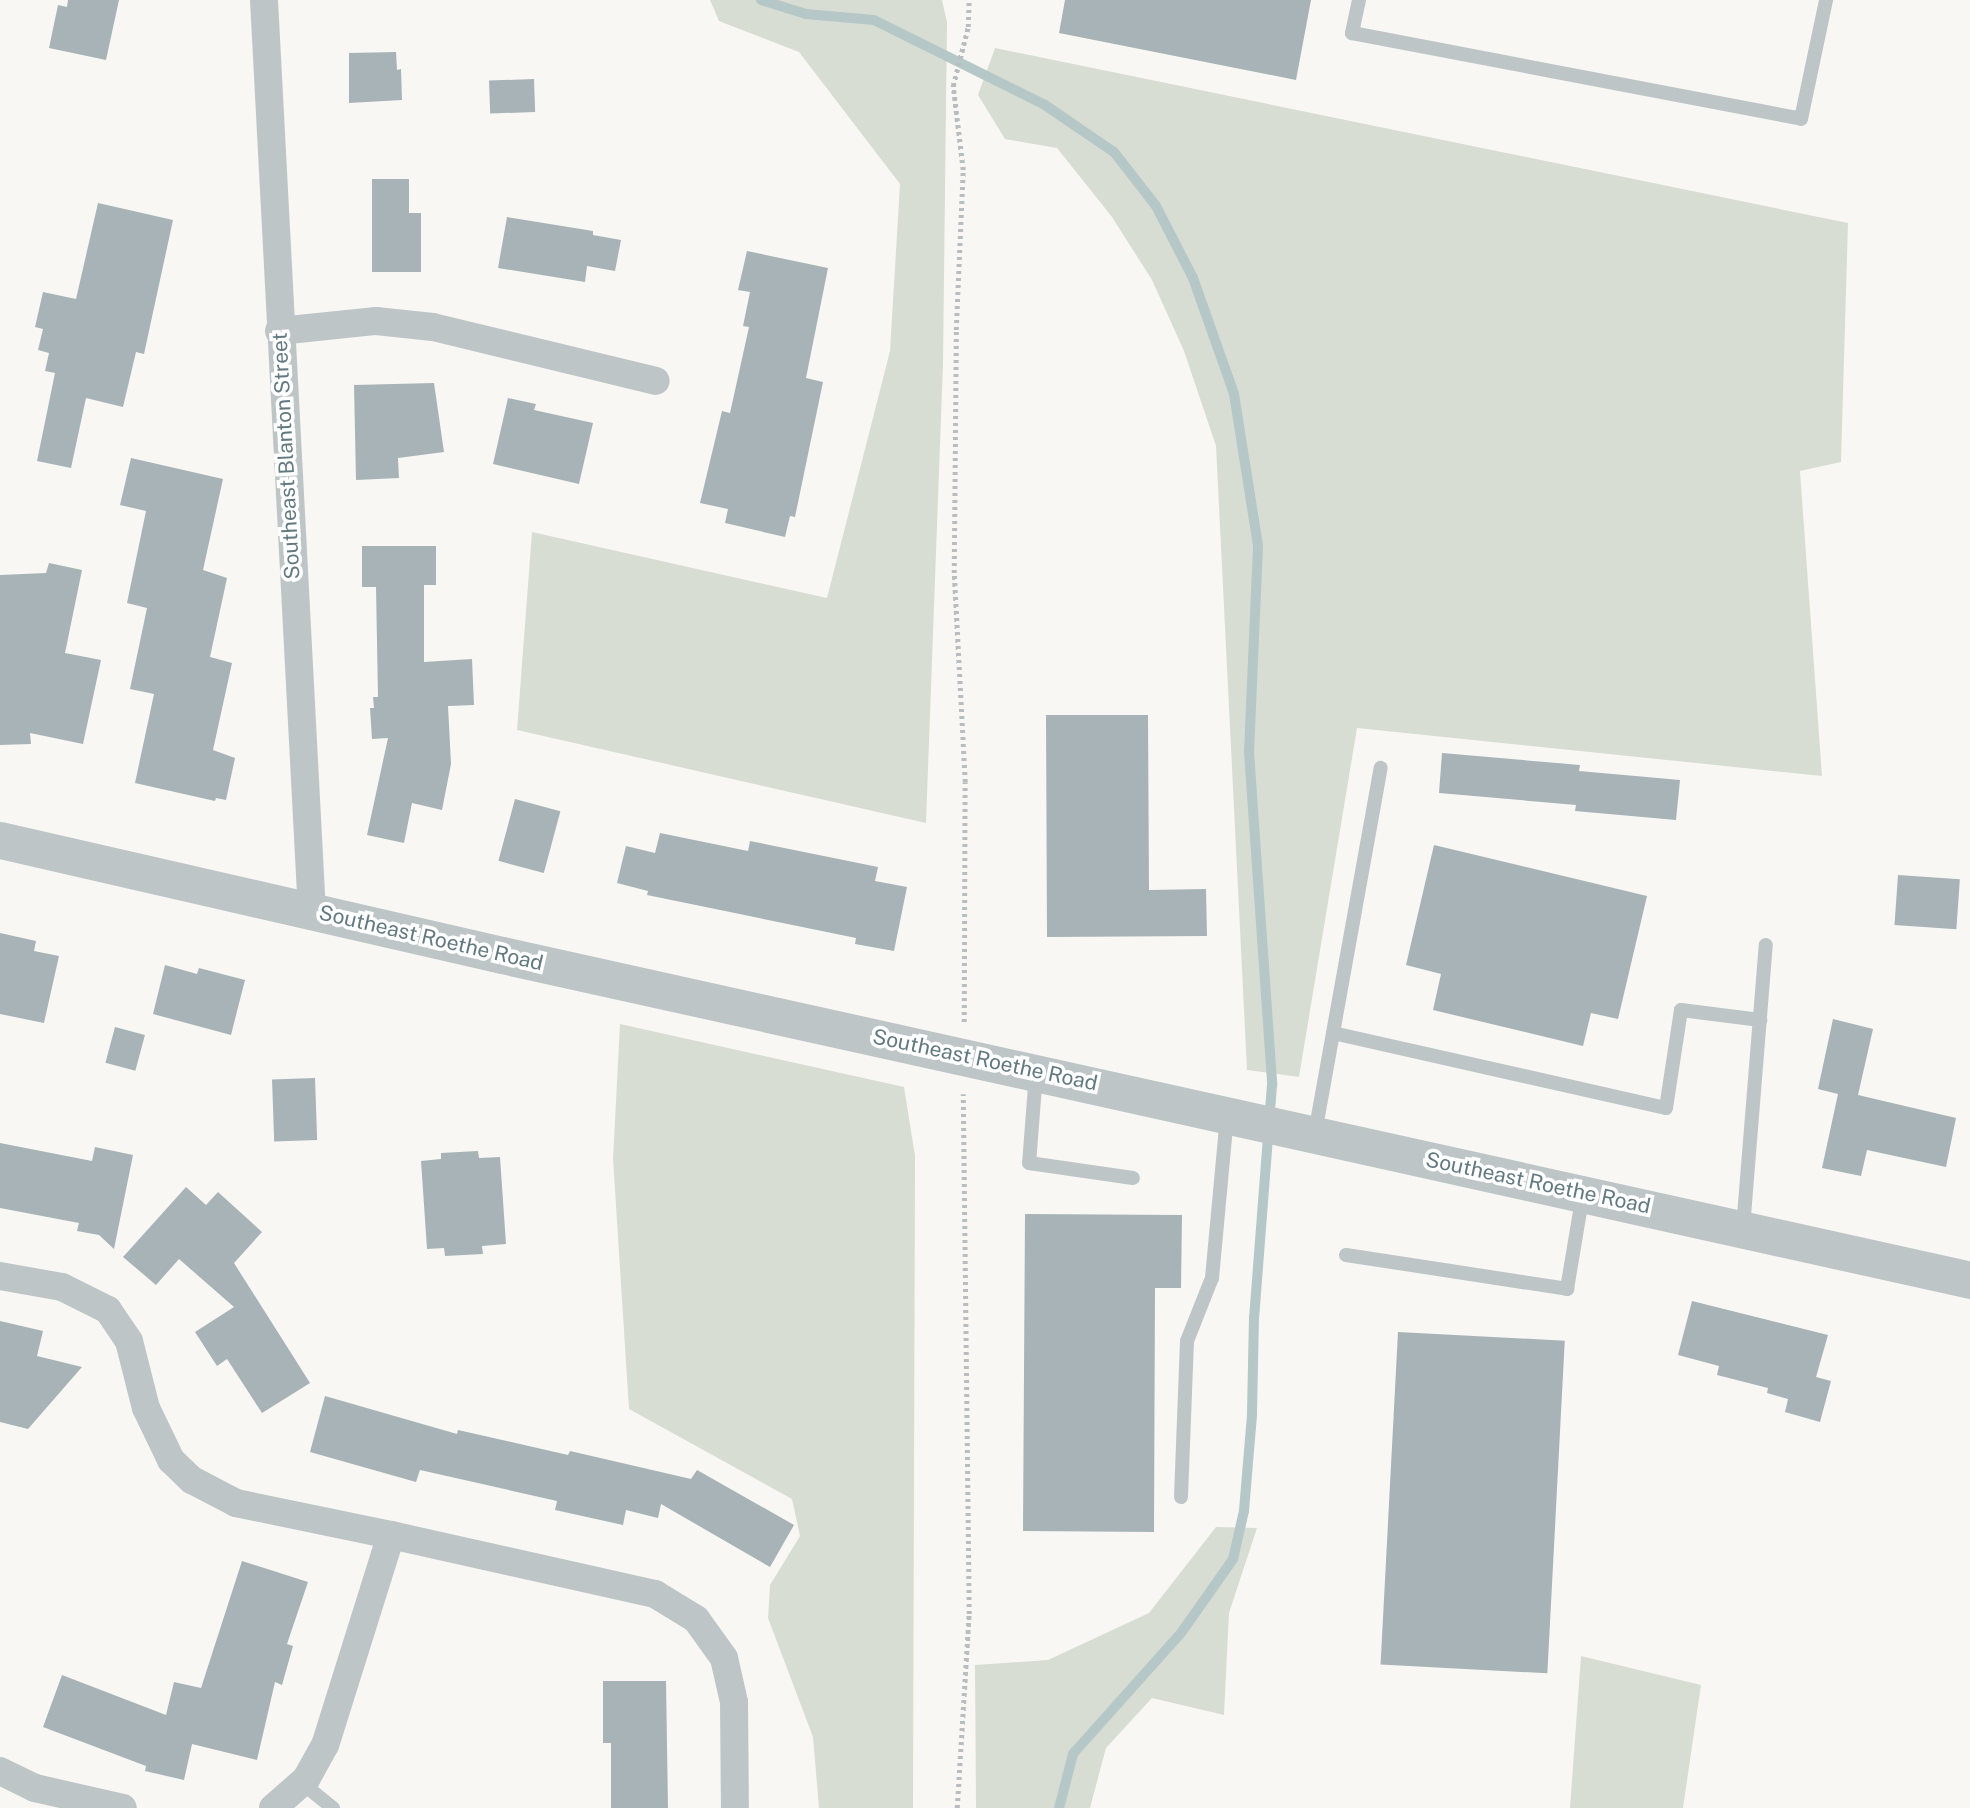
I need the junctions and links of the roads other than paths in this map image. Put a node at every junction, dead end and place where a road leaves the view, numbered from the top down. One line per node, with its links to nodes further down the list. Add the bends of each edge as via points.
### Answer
1 (264, 0): 4 (street, Southeast Blanton Street)
2 (1359, 0): 3 (lane, via 1352,33 1801,119)
3 (1826, 0)
4 (279, 331): 5 (street, via 376,321 433,327); 8 (street, Southeast Blanton Street)
5 (656, 381)
6 (1381, 768): 11 (lane)
7 (0, 839): 8 (street, Southeast Roethe Road)
8 (312, 912): 12 (street, Southeast Roethe Road)
9 (1766, 945): 10 (lane)
10 (1760, 1020): 11 (lane, via 1681,1010 1666,1108); 17 (lane)
11 (1333, 1033): 14 (lane)
12 (1036, 1071): 13 (street, Southeast Roethe Road); 15 (lane, via 1029,1163)
13 (1227, 1114): 14 (street, Southeast Roethe Road); 21 (lane, via 1212,1278 1187,1342)
14 (1315, 1133): 16 (street, Southeast Roethe Road)
15 (1133, 1178)
16 (1583, 1193): 17 (street, Southeast Roethe Road); 18 (lane, via 1567,1289)
17 (1743, 1228): 20 (street, Southeast Roethe Road)
18 (1346, 1255)
19 (0, 1276): 22 (street, via 62,1287 108,1310 129,1341 146,1408 166,1449 192,1480 236,1503)
20 (1970, 1280)
21 (1181, 1497)
22 (391, 1535): 24 (street, via 325,1745); 28 (street, via 655,1594 696,1619 724,1658 734,1702)
23 (0, 1772): 25 (street, via 35,1788)
24 (302, 1783): 26 (street); 27 (lane)
25 (123, 1808)
26 (273, 1808)
27 (334, 1808)
28 (734, 1808)

